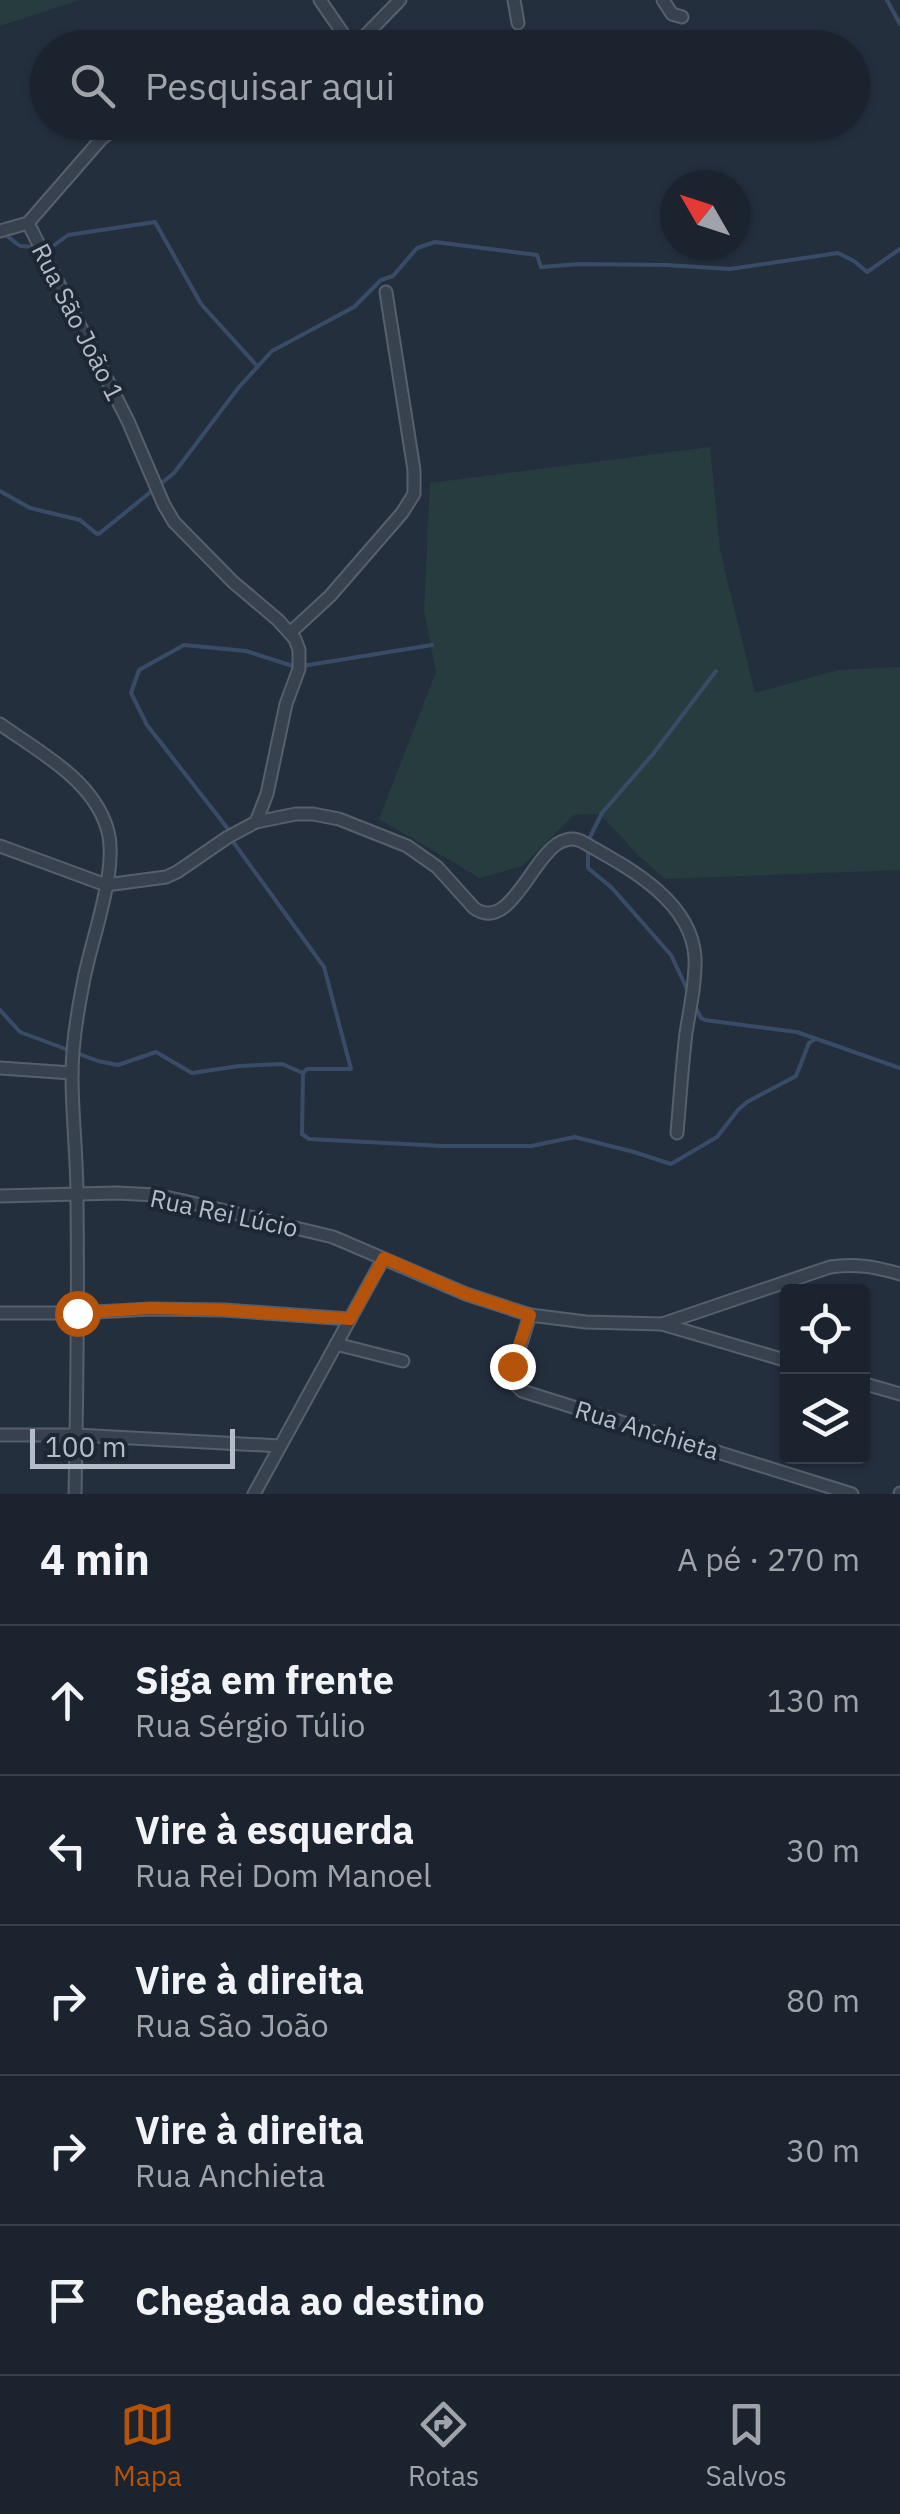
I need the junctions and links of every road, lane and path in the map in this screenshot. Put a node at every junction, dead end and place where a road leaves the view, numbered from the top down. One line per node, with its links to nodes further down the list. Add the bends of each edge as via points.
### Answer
1 (320, 0): 7 (street)
2 (400, 0): 8 (street)
3 (514, 0): 6 (street)
4 (664, 0): 5 (street)
5 (682, 17)
6 (518, 23)
7 (341, 30)
8 (371, 30)
9 (100, 140): 10 (street)
10 (28, 223): 11 (street); 13 (street, Rua São João 1, via 174,522)
11 (0, 230)
12 (386, 292): 13 (street, via 414,494 330,596)
13 (291, 632): 15 (street, via 299,669)
14 (0, 724): 17 (street, via 76,780 100,810 110,838)
15 (256, 822): 17 (street, via 176,872); 20 (street, via 313,814 394,840 438,866 485,914 504,906 562,840 581,841 636,872 678,914 694,946)
16 (0, 846): 17 (street)
17 (106, 885): 19 (street, via 83,984)
18 (0, 1068): 19 (street)
19 (72, 1074): 21 (street)
20 (678, 1133)
21 (77, 1194): 22 (street, Rua Rei Lúcio); 23 (street, Rua Rei Lúcio, via 170,1198 333,1237); 26 (street)
22 (0, 1196)
23 (384, 1258): 27 (street, Rua Rei Lúcio); 28 (street)
24 (900, 1274): 29 (street, via 859,1264 830,1267)
25 (0, 1313): 26 (street)
26 (77, 1313): 28 (street, via 151,1308); 36 (street)
27 (530, 1315): 29 (street, Rua Rei Lúcio); 40 (street, Rua Anchieta, via 511,1375 522,1391)
28 (350, 1319): 30 (street)
29 (662, 1324): 31 (street)
30 (336, 1344): 32 (street); 37 (street)
31 (780, 1359)
32 (403, 1361)
33 (870, 1385): 34 (street)
34 (900, 1394)
35 (0, 1435): 36 (street)
36 (76, 1435): 37 (street); 38 (street)
37 (280, 1446): 39 (street)
38 (75, 1494)
39 (254, 1494)
40 (852, 1494)

